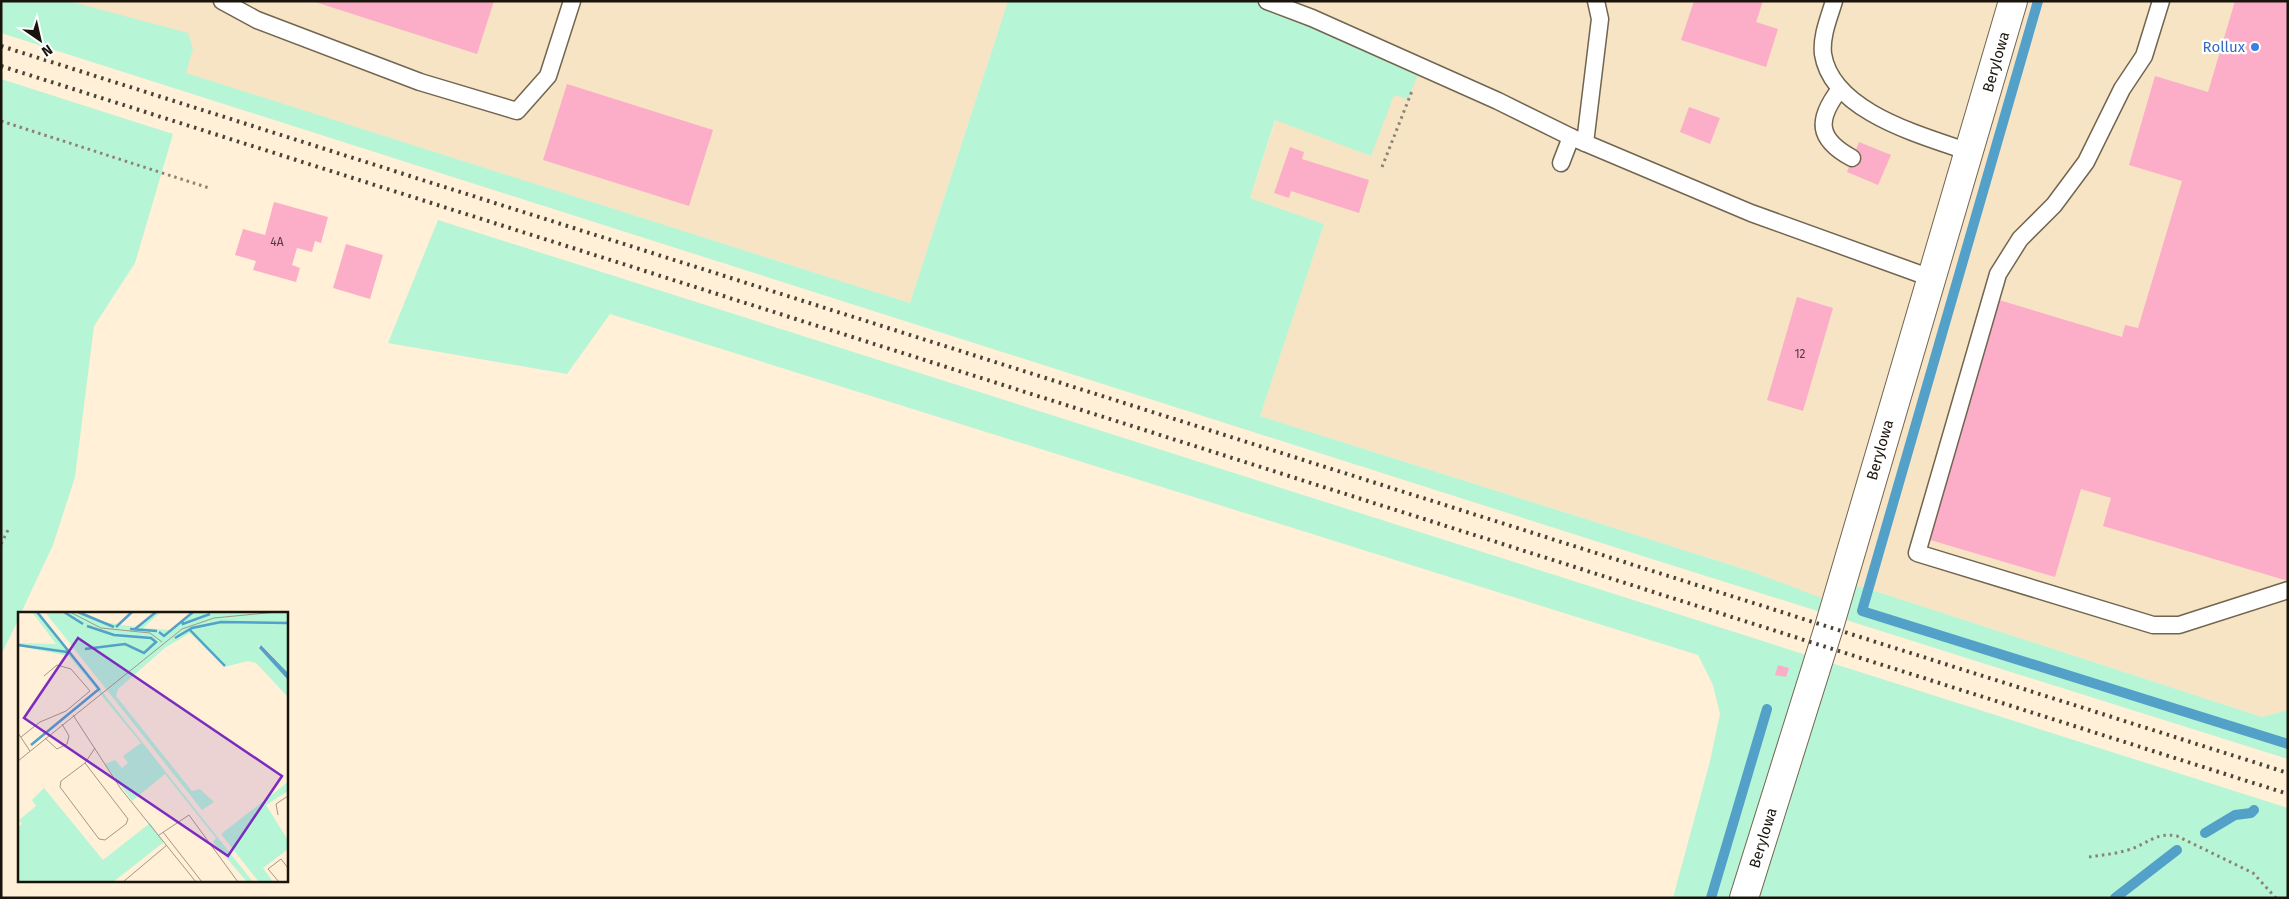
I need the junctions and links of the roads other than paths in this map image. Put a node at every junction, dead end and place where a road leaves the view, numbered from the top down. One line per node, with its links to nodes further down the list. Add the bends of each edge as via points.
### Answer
1 (222, 1): 2 (lane, via 257,20 420,82 517,111 548,76)
2 (572, 1)
3 (1268, 1): 9 (lane, via 1498,101)
4 (1596, 1): 9 (lane, via 1600,19)
5 (1834, 1): 8 (lane, via 1823,52 1826,66)
6 (2013, 1): 10 (street, Berylowa)
7 (2161, 1): 14 (lane, via 2144,56 2122,89 2086,162 2054,204 2020,240 1998,274 1917,553 2153,625 2179,625)
8 (1840, 89): 10 (lane, via 1851,101 1871,113); 11 (lane, via 1831,101 1824,129 1832,145)
9 (1578, 140): 12 (lane); 13 (lane, via 1751,213)
10 (1969, 152): 13 (street, Berylowa)
11 (1852, 158)
12 (1561, 163)
13 (1931, 278): 15 (street, Berylowa, via 1827,633)
14 (2288, 590)
15 (1744, 898)

